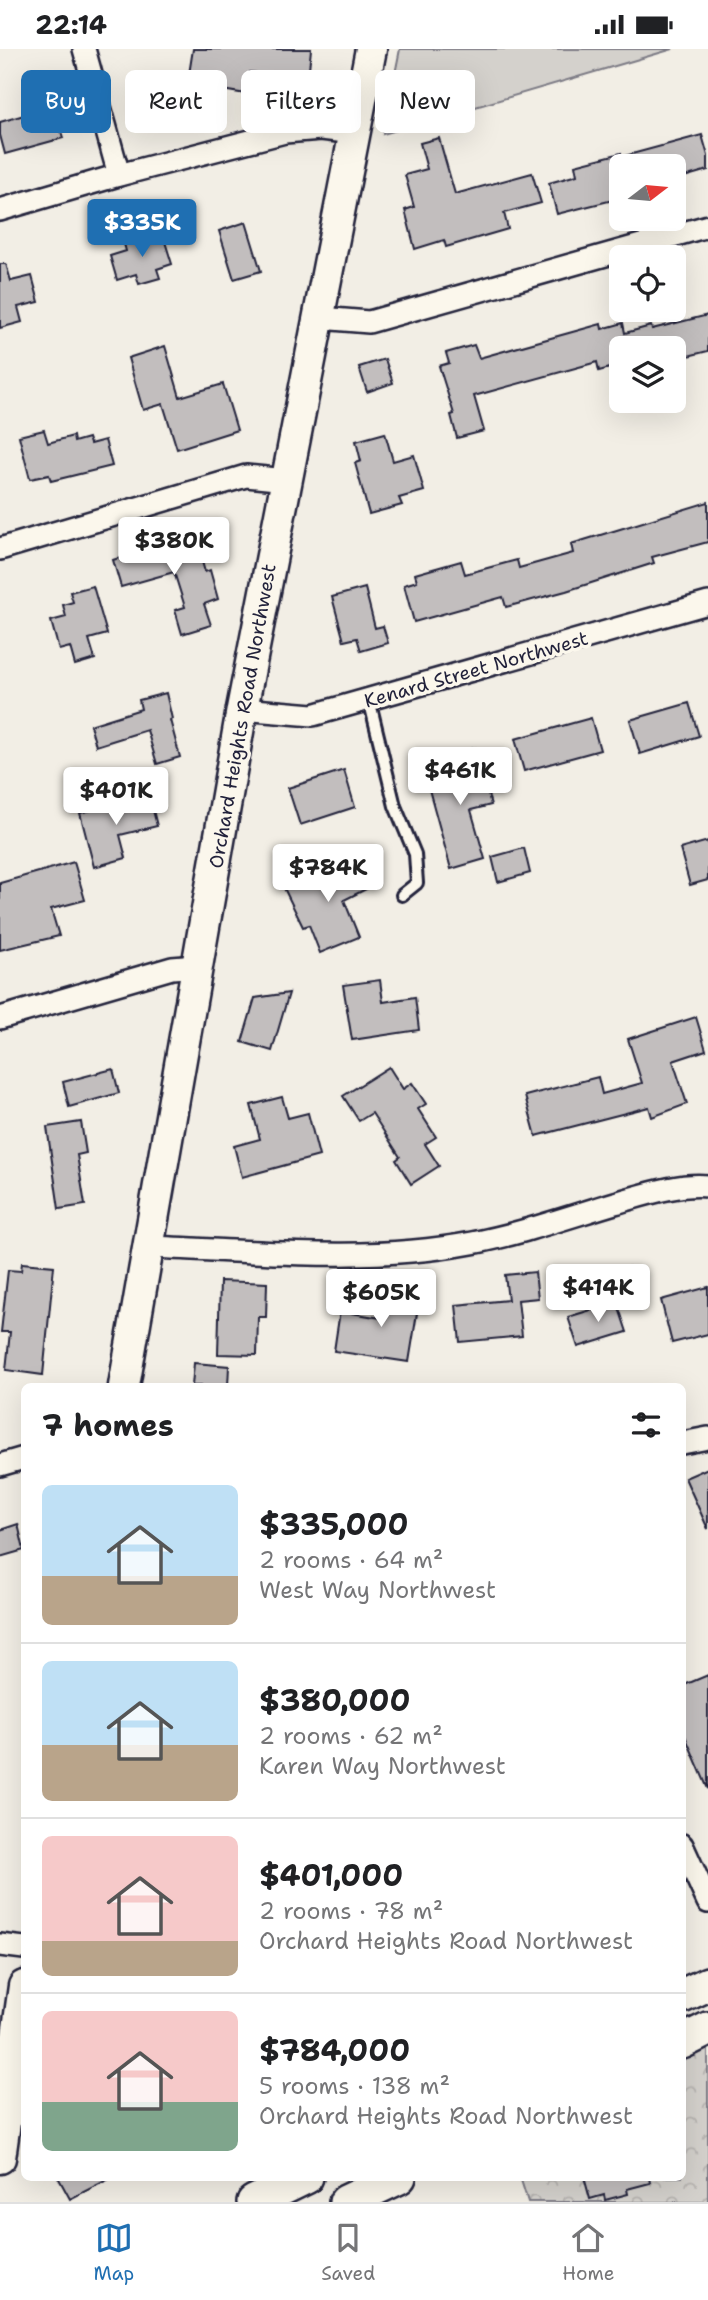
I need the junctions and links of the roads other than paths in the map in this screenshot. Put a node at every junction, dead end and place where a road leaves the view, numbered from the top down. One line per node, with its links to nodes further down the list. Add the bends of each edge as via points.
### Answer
1 (84, 49): 6 (street)
2 (371, 49): 3 (main road, Orchard Heights Road Northwest)
3 (361, 102)
4 (281, 133): 6 (street)
5 (355, 133): 9 (main road, Orchard Heights Road Northwest)
6 (119, 175): 7 (street)
7 (0, 210)
8 (708, 226): 9 (street, via 369,322)
9 (320, 318): 10 (main road, Orchard Heights Road Northwest)
10 (286, 480): 11 (street, via 246,476); 14 (main road, Orchard Heights Road Northwest)
11 (0, 549)
12 (708, 603): 13 (street, Kenard Street Northwest)
13 (369, 699): 14 (street, Kenard Street Northwest, via 313,715); 15 (lane, via 395,806 415,854 417,883)
14 (242, 709): 16 (main road, Orchard Heights Road Northwest)
15 (402, 895)
16 (197, 966): 17 (street, via 172,968); 19 (main road, Orchard Heights Road Northwest)
17 (0, 1018)
18 (708, 1186): 19 (street, via 660,1190 515,1232 436,1249 371,1255)
19 (149, 1247): 20 (main road, Orchard Heights Road Northwest)
20 (125, 1383)
21 (708, 1438): 22 (street)
22 (686, 1442)
23 (21, 1459): 24 (street)
24 (0, 1465)
25 (686, 1854): 26 (street)
26 (708, 1902)
27 (0, 1945): 28 (street)
28 (21, 1948)
29 (708, 1984): 30 (main road)
30 (686, 1994)
31 (19, 2014): 34 (main road)
32 (708, 2029): 33 (main road)
33 (686, 2040)
34 (0, 2158)
35 (298, 2181): 37 (main road)
36 (391, 2181): 38 (main road)
37 (254, 2202)
38 (346, 2202)

